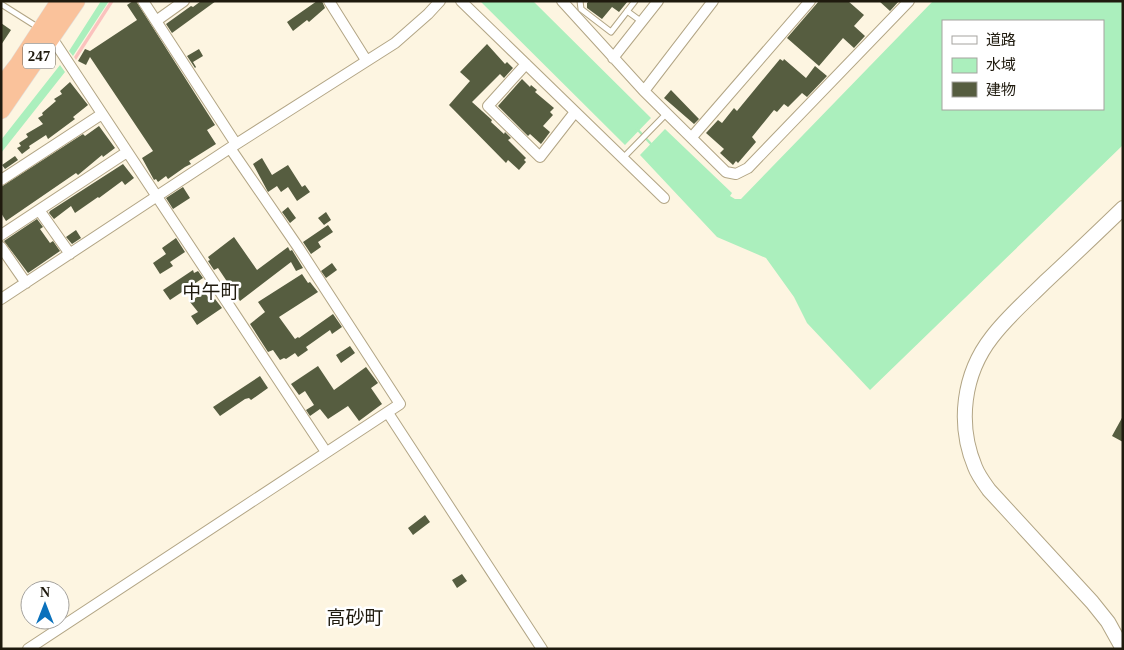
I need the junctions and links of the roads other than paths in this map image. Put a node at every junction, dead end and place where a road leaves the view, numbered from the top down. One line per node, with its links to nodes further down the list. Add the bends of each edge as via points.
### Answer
1 (60, 1): 19 (highway, 247)
2 (76, 1): 19 (highway, 247)
3 (143, 1): 17 (street)
4 (184, 1): 17 (street)
5 (329, 1): 21 (street)
6 (440, 1): 21 (street, via 395,43)
7 (461, 1): 22 (street)
8 (562, 1): 20 (street)
9 (580, 1): 16 (lane, via 581,9 611,32)
10 (635, 1): 16 (lane)
11 (658, 1): 18 (street)
12 (713, 1): 24 (street)
13 (810, 1): 29 (street)
14 (909, 1): 29 (street, via 748,168 736,174 726,172)
15 (1, 4): 19 (lane)
16 (627, 11): 18 (lane)
17 (156, 21): 30 (street)
18 (642, 22): 20 (street)
19 (47, 34): 23 (highway, 247); 25 (highway, 247); 28 (street)
20 (613, 58): 24 (street)
21 (366, 60): 30 (street)
22 (526, 64): 26 (street); 26 (street, via 488,106 540,157)
23 (1, 87)
24 (644, 91): 27 (street)
25 (1, 110)
26 (575, 112): 32 (street)
27 (667, 113): 29 (street); 32 (lane)
28 (102, 114): 31 (street); 33 (street)
29 (692, 137)
30 (233, 146): 34 (street); 43 (street, via 400,404)
31 (127, 152): 34 (street); 37 (street)
32 (624, 158): 35 (street)
33 (1, 180)
34 (157, 197): 40 (street); 44 (street)
35 (664, 198)
36 (1123, 208): 47 (street, via 991,338 969,378 964,426 976,469 989,490 1092,602 1108,622)
37 (40, 210): 38 (street); 40 (street)
38 (1, 235)
39 (1, 247): 41 (street)
40 (70, 254): 41 (street)
41 (26, 283): 42 (street)
42 (1, 299)
43 (388, 413): 44 (street); 46 (street)
44 (326, 452): 45 (street)
45 (28, 649)
46 (542, 649)
47 (1122, 649)

